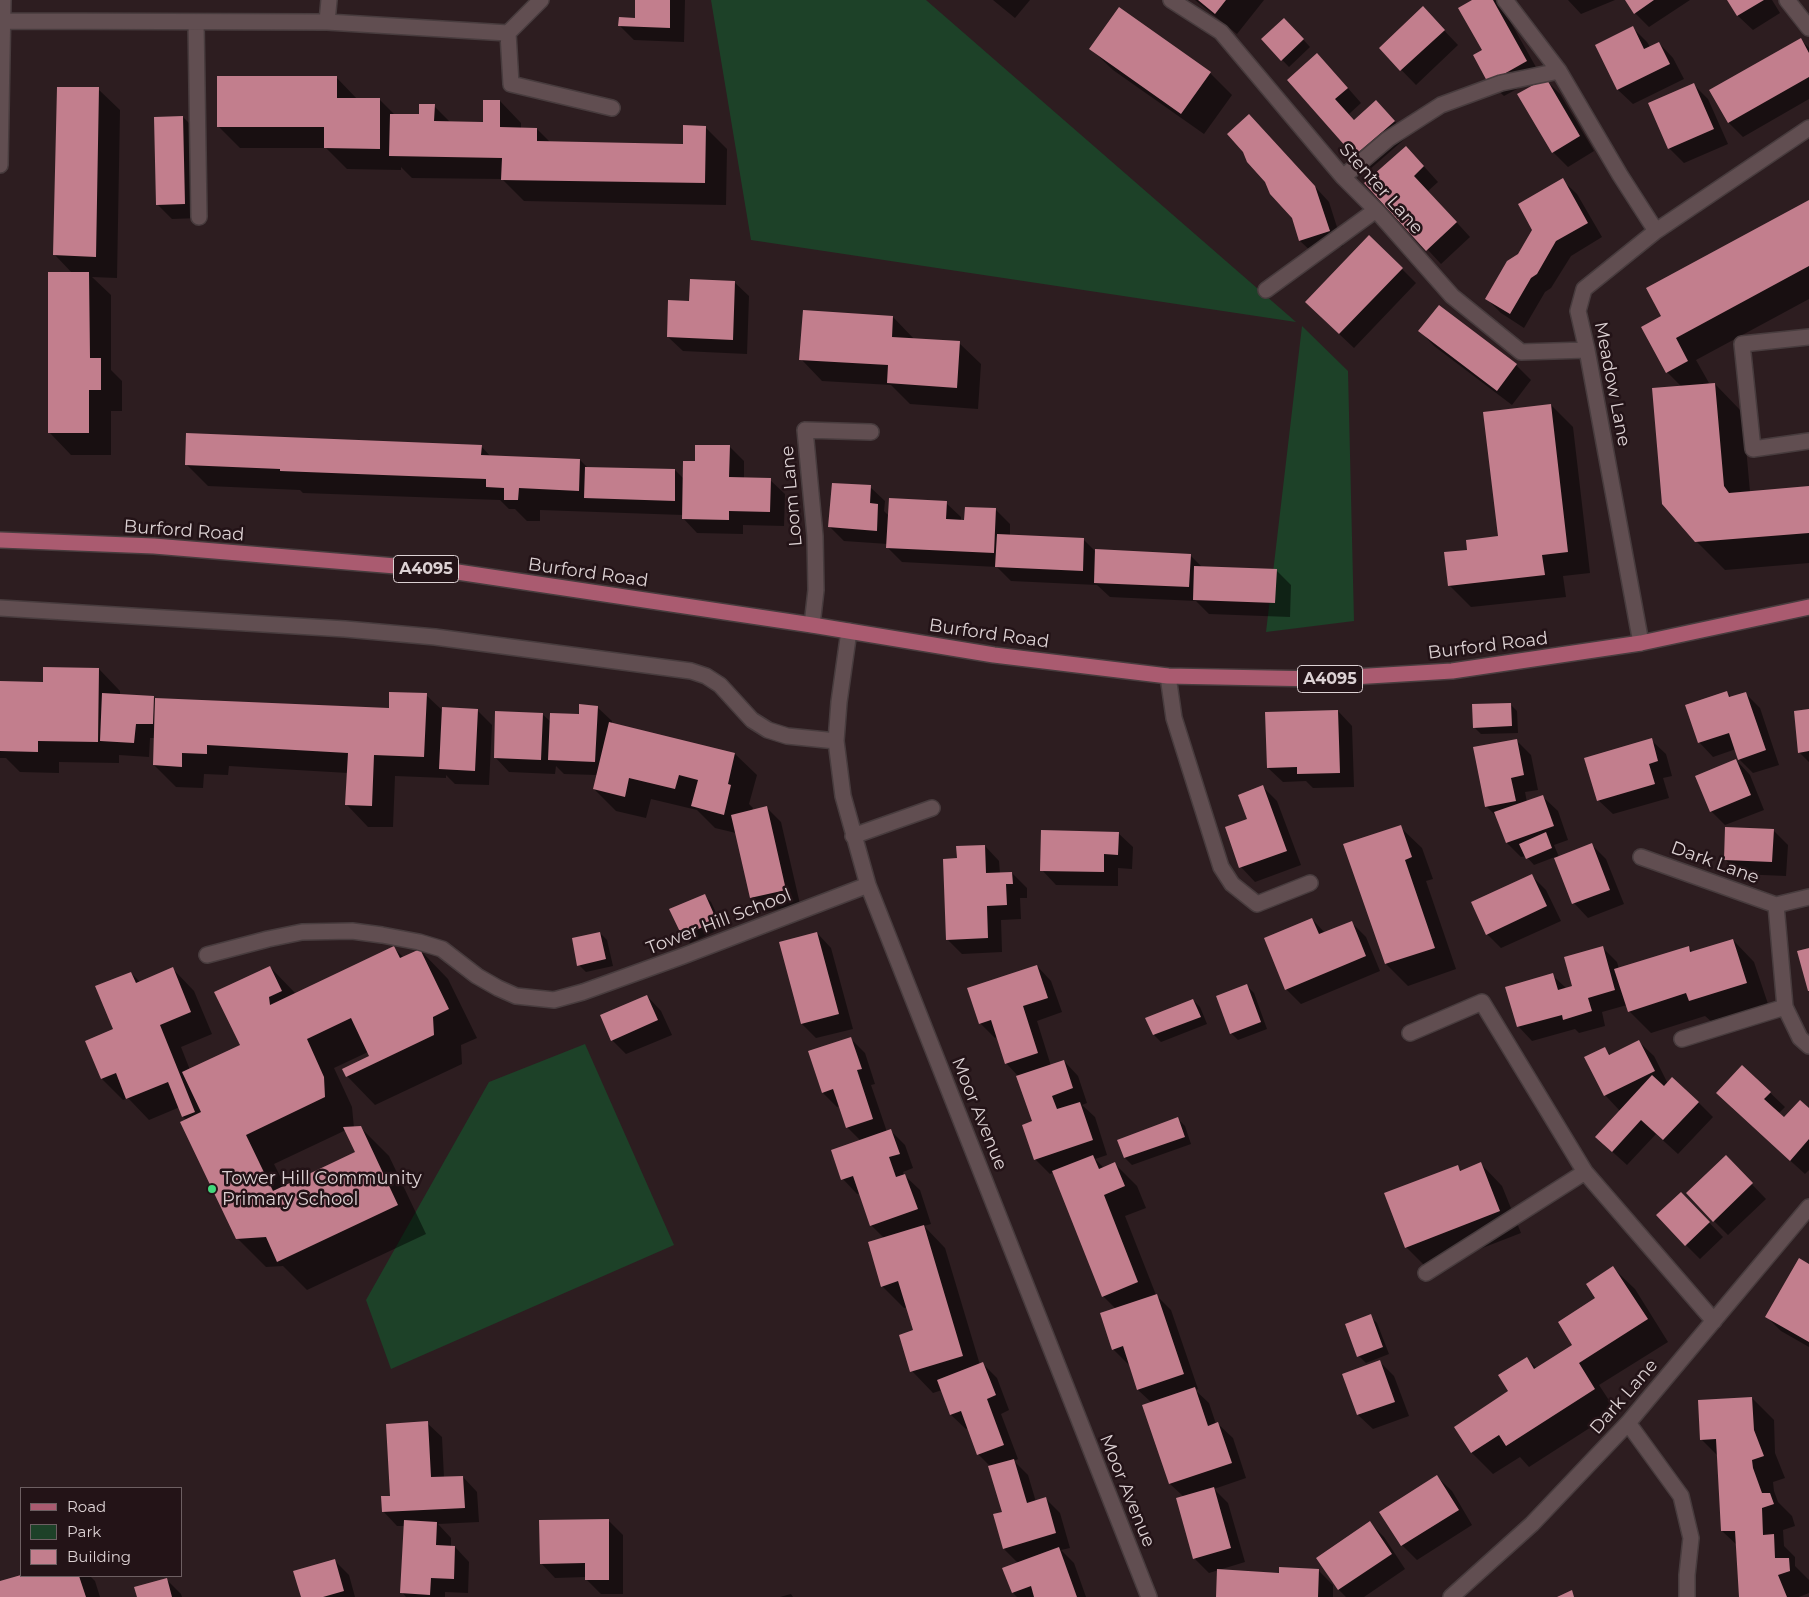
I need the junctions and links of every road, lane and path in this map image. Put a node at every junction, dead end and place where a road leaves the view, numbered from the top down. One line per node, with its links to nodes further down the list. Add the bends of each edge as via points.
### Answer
1 (4, 0): 7 (street)
2 (329, 0): 9 (street)
3 (541, 0): 11 (street)
4 (1171, 0): 16 (street, Stenter Lane, via 1220,32)
5 (1505, 0): 12 (street)
6 (1787, 0): 10 (street)
7 (3, 21): 8 (street); 15 (street)
8 (196, 22): 9 (street); 18 (street)
9 (326, 22): 11 (street)
10 (1809, 28)
11 (508, 33): 13 (street, via 511,84)
12 (1559, 72): 16 (street, via 1501,83 1441,105 1388,139); 19 (street)
13 (612, 108)
14 (1809, 128): 19 (street, Meadow Lane)
15 (0, 164)
16 (1343, 178): 17 (street, Stenter Lane)
17 (1376, 210): 20 (street); 22 (street, Stenter Lane, via 1452,296 1521,352)
18 (199, 217)
19 (1656, 231): 22 (street, Meadow Lane, via 1584,289 1578,311)
20 (1266, 290)
21 (1809, 337): 24 (street, via 1742,344 1753,449)
22 (1587, 350): 30 (street, Meadow Lane)
23 (871, 432): 28 (street, Loom Lane, via 805,430 815,536 816,590)
24 (1809, 441)
25 (0, 540): 28 (main road, Burford Road / A4095, via 154,546 444,570)
26 (0, 608): 32 (street, via 436,637 691,671 720,685 752,720 768,730 787,736)
27 (1809, 608): 30 (main road, Burford Road / A4095)
28 (812, 625): 29 (main road, Burford Road / A4095)
29 (849, 631): 31 (main road, Burford Road / A4095, via 994,655); 32 (street, Moor Avenue, via 838,702)
30 (1642, 643): 31 (main road, Burford Road / A4095, via 1452,671 1319,679)
31 (1168, 676): 36 (street, via 1174,718 1220,867 1232,884 1257,904)
32 (836, 741): 34 (street, Moor Avenue, via 843,796)
33 (932, 808): 34 (street)
34 (853, 836): 37 (street, Moor Avenue)
35 (1642, 857): 39 (street, Dark Lane)
36 (1310, 883)
37 (868, 885): 40 (street, Tower Hill School, via 684,956 554,1000 516,996 498,988 442,949 420,942 352,931 302,932); 50 (street, Moor Avenue)
38 (1809, 897): 39 (street)
39 (1776, 905): 41 (street)
40 (207, 955)
41 (1785, 1007): 43 (street); 44 (street, via 1800,1038)
42 (1410, 1033): 45 (street, via 1482,1002)
43 (1682, 1040)
44 (1809, 1046)
45 (1585, 1172): 47 (street); 48 (street)
46 (1809, 1207): 48 (street, Dark Lane)
47 (1426, 1273)
48 (1714, 1321): 49 (street, Dark Lane)
49 (1628, 1423): 51 (street, Dark Lane, via 1532,1524); 52 (street, via 1681,1496 1691,1538)
50 (1149, 1597)
51 (1451, 1597)
52 (1687, 1597)

